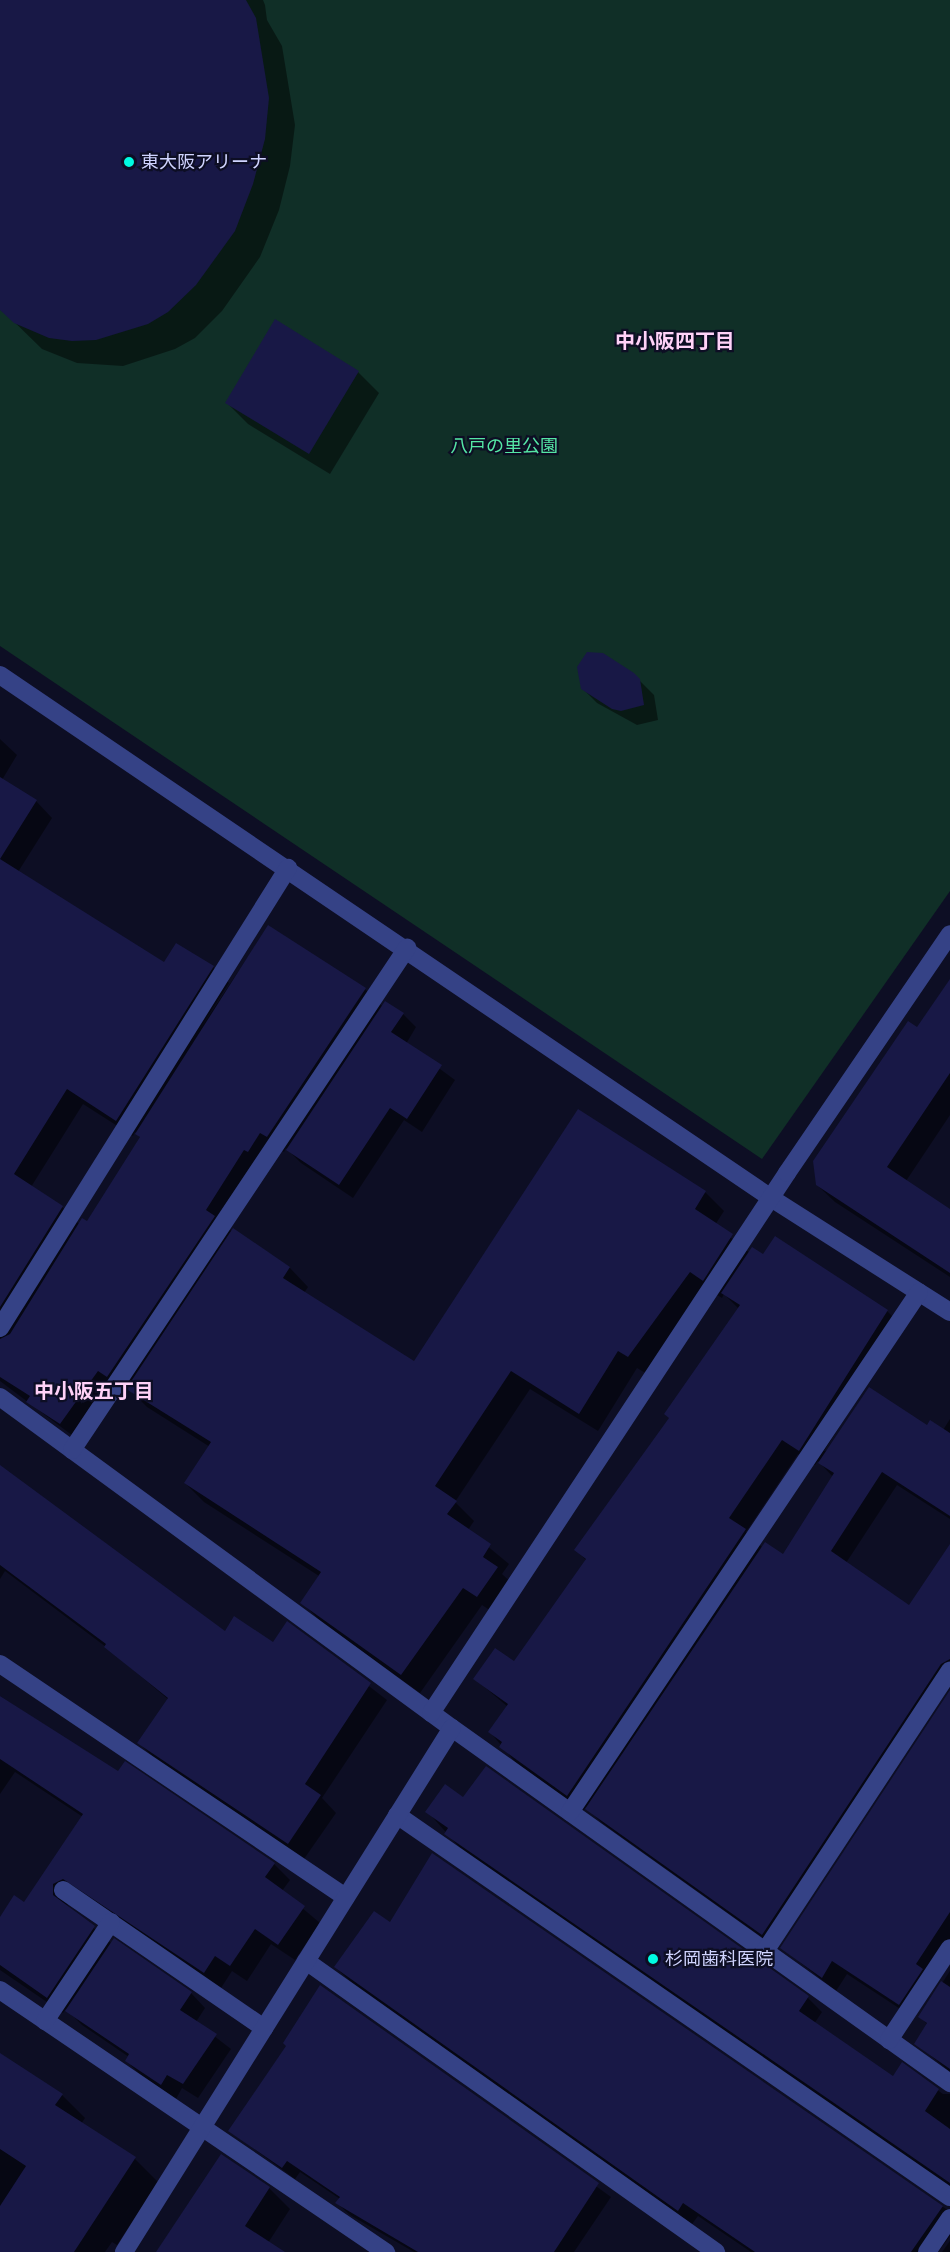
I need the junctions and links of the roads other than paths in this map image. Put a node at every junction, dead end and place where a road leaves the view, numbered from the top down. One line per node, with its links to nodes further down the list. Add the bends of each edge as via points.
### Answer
1 (0, 675): 2 (street)
2 (288, 868): 4 (street); 8 (street)
3 (950, 934): 5 (street)
4 (407, 948): 5 (street); 10 (street)
5 (771, 1198): 6 (street); 13 (street)
6 (919, 1292): 7 (street); 15 (street)
7 (950, 1312)
8 (0, 1328)
9 (0, 1397): 10 (street)
10 (72, 1450): 13 (street)
11 (0, 1664): 18 (street)
12 (950, 1670): 21 (street)
13 (431, 1713): 14 (street)
14 (452, 1728): 15 (street); 16 (street)
15 (570, 1812): 21 (street)
16 (397, 1815): 18 (street); 29 (street)
17 (63, 1890): 19 (street)
18 (346, 1897): 22 (street)
19 (111, 1922): 24 (street); 25 (street)
20 (950, 1948): 26 (street)
21 (765, 1951): 26 (street)
22 (306, 1961): 25 (street); 33 (street)
23 (0, 1990): 24 (street)
24 (45, 2021): 28 (street)
25 (264, 2028): 28 (street)
26 (889, 2040): 27 (street)
27 (950, 2084)
28 (201, 2129): 31 (street); 32 (street)
29 (950, 2197)
30 (950, 2218): 34 (street)
31 (124, 2252)
32 (386, 2252)
33 (717, 2252)
34 (927, 2252)

